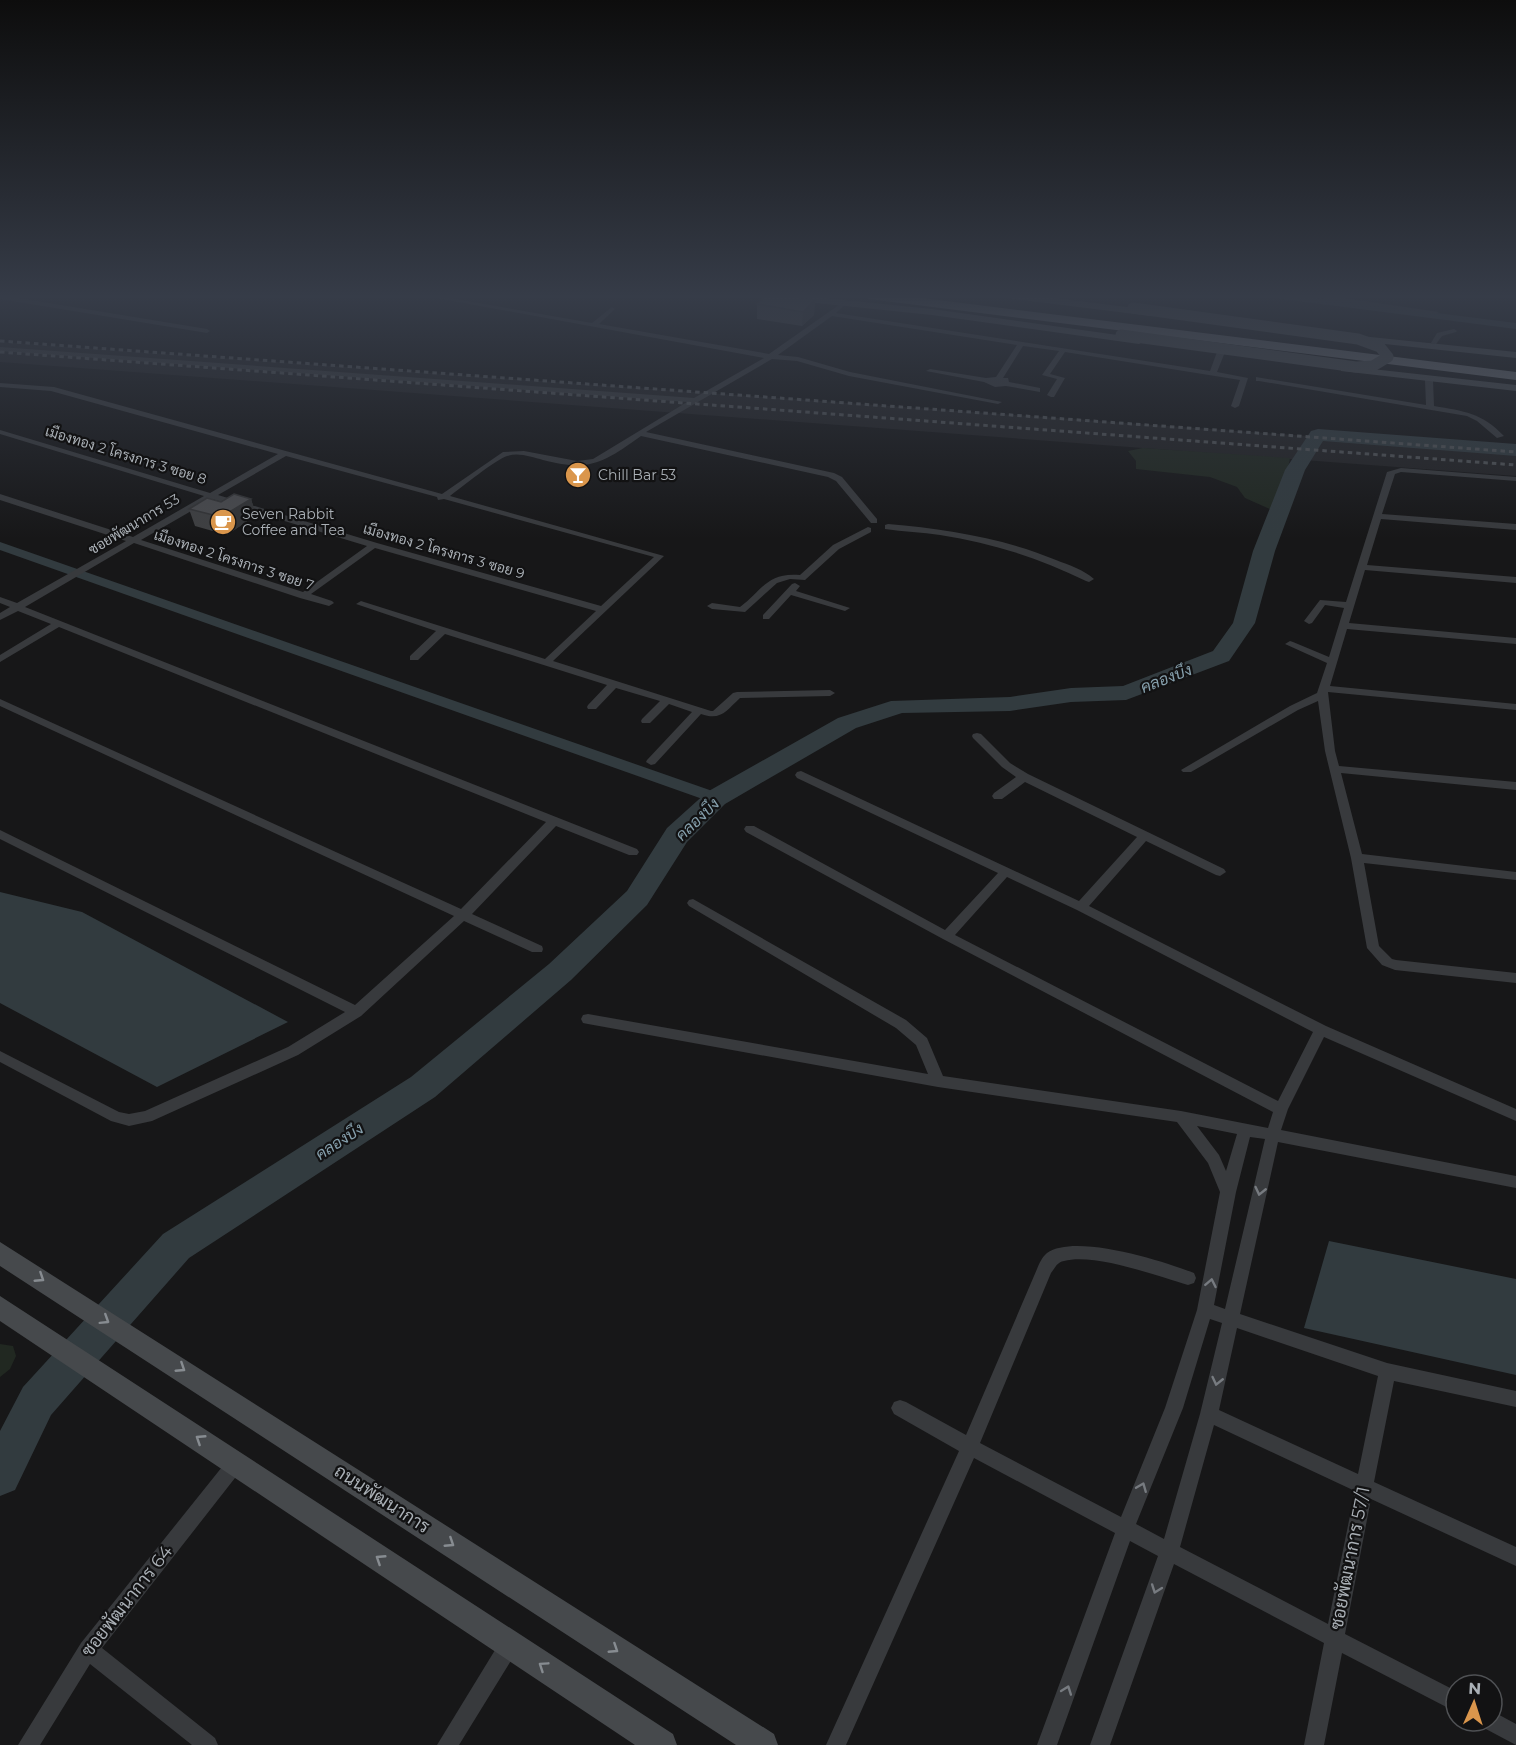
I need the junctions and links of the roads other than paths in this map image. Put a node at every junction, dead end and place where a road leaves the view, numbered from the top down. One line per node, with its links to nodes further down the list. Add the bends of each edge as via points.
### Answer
1 (374, 376): 20 (street)
2 (738, 376): 20 (street)
3 (862, 376): 21 (street)
4 (964, 376): 11 (street)
5 (1053, 376): 19 (street, via 1061,378)
6 (1235, 376): 22 (street, via 1244,378)
7 (1403, 376): 12 (main road)
8 (1425, 376): 15 (main road)
9 (999, 378): 11 (street); 13 (street)
10 (1259, 379): 23 (street)
11 (987, 380): 13 (street, via 996,385)
12 (1429, 380): 15 (main road); 23 (street)
13 (1006, 384): 18 (street)
14 (5, 385): 17 (street); 27 (street, via 51,389)
15 (1497, 386): 16 (main road)
16 (1516, 388)
17 (0, 390)
18 (1036, 390)
19 (1050, 395)
20 (696, 400): 25 (street)
21 (998, 402)
22 (1235, 406)
23 (1430, 407): 26 (street, via 1469,414)
24 (0, 432): 29 (street, เมืองทอง 2 โครงการ 3 ซอย 8)
25 (639, 433): 31 (street, via 587,463 530,452 503,454); 33 (street, via 831,475 839,479)
26 (1500, 436)
27 (283, 454): 29 (street, ซอยพัฒนาการ 53); 31 (street)
28 (1516, 478): 32 (street, via 1396,471 1390,474)
29 (209, 494): 37 (street, ซอยพัฒนาการ 53); 38 (street, เมืองทอง 2 โครงการ 3 ซอย 9)
30 (0, 497): 37 (street, เมืองทอง 2 โครงการ 3 ซอย 7)
31 (441, 498): 52 (street, via 660,556)
32 (1378, 516): 35 (street); 39 (street)
33 (874, 521): 34 (street, via 884,522); 36 (street, via 867,524)
34 (888, 527): 36 (street, via 879,532); 41 (street, via 942,532 1026,551)
35 (1516, 527)
36 (868, 530): 40 (street, via 836,547)
37 (132, 541): 44 (street, เมืองทอง 2 โครงการ 3 ซอย 7); 50 (street, ซอยพัฒนาการ 53)
38 (374, 545): 44 (street); 52 (street, เมืองทอง 2 โครงการ 3 ซอย 9)
39 (1363, 567): 42 (street); 49 (street)
40 (802, 578): 43 (street); 48 (street, via 783,577 769,582 742,610)
41 (1089, 579)
42 (1516, 580)
43 (790, 591): 51 (street); 54 (street)
44 (303, 596): 46 (street, เมืองทอง 2 โครงการ 3 ซอย 7)
45 (0, 600): 50 (street)
46 (329, 603)
47 (361, 604): 58 (street)
48 (712, 606)
49 (1351, 606): 55 (street, via 1323,602); 57 (street)
50 (18, 607): 53 (street, ซอยพัฒนาการ 53); 56 (street)
51 (845, 608)
52 (603, 610): 63 (street)
53 (0, 617)
54 (766, 617)
55 (1309, 621)
56 (59, 623): 62 (street); 82 (street)
57 (1345, 626): 59 (street); 64 (street)
58 (443, 630): 61 (street); 63 (street)
59 (1516, 641)
60 (1290, 644): 64 (street)
61 (414, 658)
62 (0, 659)
63 (547, 662): 65 (street)
64 (1333, 662): 66 (street)
65 (614, 684): 68 (street); 70 (street)
66 (1323, 692): 71 (street); 76 (street); 77 (street)
67 (830, 693): 72 (street, via 747,693 733,696 716,714)
68 (667, 700): 72 (street); 73 (street)
69 (0, 702): 93 (street)
70 (592, 707)
71 (1516, 707)
72 (698, 711): 75 (street)
73 (646, 721)
74 (977, 736): 79 (street)
75 (651, 762)
76 (1335, 769): 80 (street); 87 (street)
77 (1187, 770)
78 (801, 775): 88 (street)
79 (1023, 777): 81 (street); 85 (street)
80 (1516, 786)
81 (998, 796)
82 (554, 821): 86 (street); 93 (street)
83 (750, 829): 94 (street)
84 (0, 834): 97 (street)
85 (1144, 836): 89 (street); 92 (street)
86 (633, 852)
87 (1357, 858): 90 (street); 96 (street, via 1373,948 1387,962)
88 (1005, 872): 92 (street); 94 (street)
89 (1220, 872)
90 (1516, 876)
91 (693, 903): 101 (street, via 902,1024 922,1042)
92 (1081, 908): 99 (street)
93 (463, 915): 95 (street); 97 (street)
94 (947, 936): 102 (street)
95 (537, 949)
96 (1516, 978)
97 (356, 1012): 100 (street, via 293,1051 147,1117 129,1120)
98 (588, 1019): 101 (street)
99 (1321, 1030): 102 (street); 103 (street)
100 (4, 1063)
101 (938, 1081): 104 (street)
102 (1281, 1109): 106 (street)
103 (1516, 1115)
104 (1181, 1117): 105 (street); 108 (street, via 1214,1159)
105 (1245, 1130): 106 (street); 108 (street)
106 (1273, 1134): 107 (street); 113 (street, one-way to 113)
107 (1516, 1182)
108 (1228, 1192): 112 (street, one-way to 108)
109 (0, 1252): 132 (main road, ถนนพัฒนาการ, one-way to 132)
110 (1188, 1278): 118 (street, via 1092,1252 1053,1257)
111 (0, 1306): 119 (main road, one-way to 111)
112 (1205, 1310): 113 (street); 121 (street, one-way to 112, via 1173,1408)
113 (1231, 1318): 114 (street); 117 (street, one-way to 117)
114 (1387, 1371): 115 (street); 120 (street, ซอยพัฒนาการ 57/1)
115 (1516, 1400)
116 (900, 1408): 118 (street)
117 (1209, 1414): 120 (street); 122 (street)
118 (970, 1447): 121 (street); 133 (street)
119 (236, 1463): 125 (main road, one-way to 119); 126 (street, ซอยพัฒนาการ 64)
120 (1364, 1486): 123 (street); 124 (street, ซอยพัฒนาการ 57/1)
121 (1126, 1527): 122 (street); 134 (street, one-way to 121)
122 (1169, 1551): 124 (street); 135 (street, one-way to 135)
123 (1516, 1557)
124 (1335, 1637): 127 (street); 136 (street, ซอยพัฒนาการ 57/1)
125 (510, 1644): 130 (street); 131 (main road, one-way to 125)
126 (88, 1650): 128 (street, ซอยพัฒนาการ 64); 129 (street)
127 (1444, 1696)
128 (28, 1745)
129 (208, 1745)
130 (447, 1745)
131 (662, 1745)
132 (763, 1745)
133 (836, 1745)
134 (1047, 1745)
135 (1100, 1745)
136 (1314, 1745)

